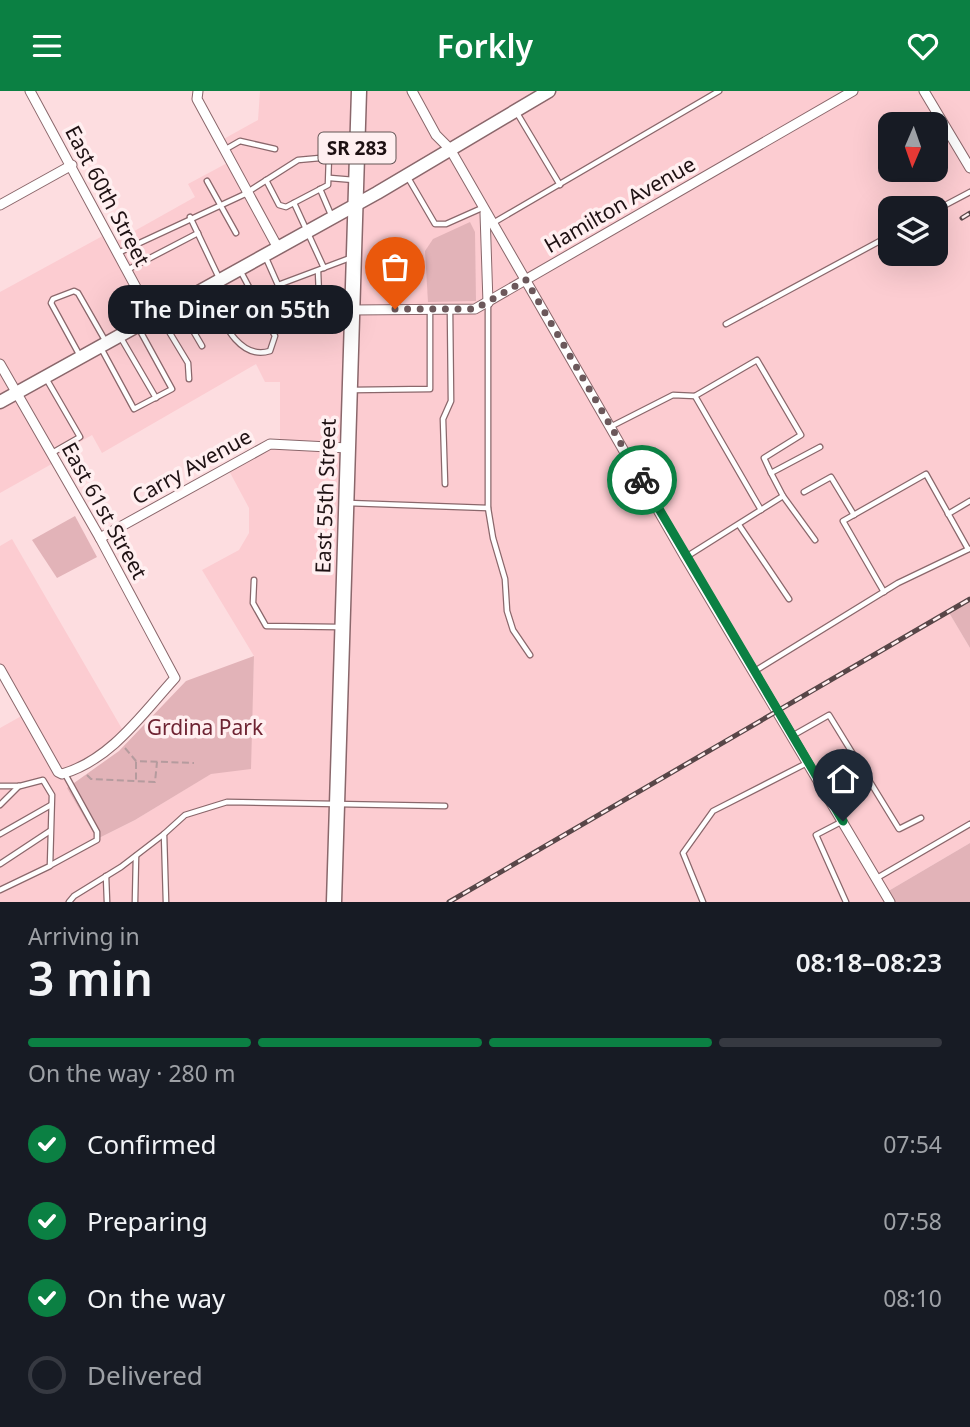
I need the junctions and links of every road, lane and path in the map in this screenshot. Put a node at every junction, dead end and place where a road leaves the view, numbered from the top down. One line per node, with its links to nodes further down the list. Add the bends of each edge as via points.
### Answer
1 (30, 91): 15 (street, East 60th Street)
2 (198, 91): 10 (street, via 197,99)
3 (359, 91): 14 (main road, East 55th Street / SR 283)
4 (412, 91): 12 (street, via 436,135)
5 (549, 91): 9 (main road)
6 (719, 91): 22 (lane)
7 (853, 91): 48 (street, Hamilton Avenue)
8 (924, 91): 16 (street)
9 (516, 111): 12 (main road); 22 (lane)
10 (225, 149): 11 (lane, via 240,142); 24 (street)
11 (275, 149)
12 (450, 149): 17 (main road); 31 (street)
13 (329, 155): 14 (lane); 18 (lane); 19 (lane, via 304,158)
14 (357, 155): 21 (main road, East 55th Street / SR 283)
15 (72, 165): 28 (street); 40 (street, East 60th Street)
16 (970, 168)
17 (407, 175): 29 (main road); 31 (lane, via 435,224)
18 (330, 178): 21 (lane); 23 (lane)
19 (266, 180): 24 (lane); 26 (lane, via 279,205)
20 (207, 181): 30 (lane)
21 (356, 181): 29 (main road, East 55th Street / SR 283)
22 (560, 185): 34 (lane)
23 (320, 189): 26 (lane); 33 (lane)
24 (248, 192): 30 (lane); 39 (street)
25 (970, 192): 27 (lane)
26 (293, 203): 37 (lane)
27 (948, 204)
28 (0, 205)
29 (356, 205): 33 (main road); 42 (main road, East 55th Street)
30 (221, 206): 32 (lane); 36 (lane)
31 (484, 210): 34 (street); 50 (street)
32 (190, 218): 35 (lane); 40 (lane)
33 (332, 218): 37 (main road)
34 (492, 223): 48 (street)
35 (198, 233): 45 (lane); 47 (lane)
36 (236, 233)
37 (305, 233): 39 (main road); 43 (lane)
38 (878, 242): 56 (lane)
39 (278, 248): 41 (main road)
40 (118, 253): 45 (street, East 60th Street)
41 (265, 255): 44 (main road); 46 (lane, via 278,285)
42 (354, 257): 43 (lane); 52 (main road, East 55th Street)
43 (324, 268): 46 (lane)
44 (240, 269): 47 (main road); 49 (lane, via 275,336 271,351 254,352 238,344)
45 (127, 270): 55 (street, East 60th Street)
46 (318, 270): 52 (lane, via 319,295)
47 (220, 280): 49 (main road)
48 (526, 280): 50 (street, Hamilton Avenue); 70 (street)
49 (205, 288): 51 (main road)
50 (488, 303): 54 (street, Hamilton Avenue, via 475,309); 80 (lane)
51 (177, 304): 55 (main road); 60 (lane)
52 (353, 304): 53 (street, Hamilton Avenue); 65 (main road, East 55th Street)
53 (430, 309): 54 (street, Hamilton Avenue); 65 (lane, via 430,389)
54 (450, 309): 75 (lane, via 451,401 443,419)
55 (155, 316): 57 (main road); 64 (lane, via 188,363)
56 (726, 324)
57 (137, 326): 58 (main road); 68 (lane, via 172,389)
58 (119, 335): 59 (main road); 68 (lane)
59 (103, 345): 61 (main road); 61 (lane, via 78,293 53,299 51,303); 68 (lane, via 134,409)
60 (202, 347)
61 (80, 357): 63 (main road)
62 (0, 364): 66 (street, East 61st Street)
63 (44, 376): 66 (main road); 73 (lane, via 80,437)
64 (189, 379)
65 (350, 390): 72 (main road, East 55th Street)
66 (16, 392): 69 (main road); 73 (street, East 61st Street)
67 (695, 396): 70 (lane, via 673,395); 74 (lane, via 757,360 801,435 764,458); 81 (lane)
68 (156, 398)
69 (0, 402)
70 (612, 426): 88 (street)
71 (820, 447): 74 (lane)
72 (348, 448): 79 (main road, East 55th Street); 85 (street, Carry Avenue, via 270,444)
73 (52, 453): 85 (street, East 61st Street)
74 (771, 473): 77 (lane)
75 (444, 484)
76 (804, 492): 83 (lane, via 831,477)
77 (783, 496): 81 (lane); 86 (lane)
78 (970, 501): 82 (lane)
79 (346, 503): 80 (lane); 92 (main road, East 55th Street)
80 (488, 507): 93 (lane, via 505,579 507,611)
81 (761, 510): 84 (lane)
82 (948, 513): 83 (lane, via 926,474); 87 (lane)
83 (854, 515): 90 (lane, via 843,521)
84 (739, 525): 88 (lane); 91 (lane)
85 (100, 538): 103 (street, East 61st Street, via 175,678 118,741)
86 (815, 540)
87 (969, 549): 90 (lane)
88 (685, 557): 95 (street)
89 (254, 580): 92 (lane, via 253,603 266,627)
90 (884, 592): 95 (lane)
91 (789, 599)
92 (343, 628): 107 (main road, East 55th Street)
93 (530, 655)
94 (0, 669): 103 (street)
95 (754, 671): 96 (street)
96 (792, 736): 100 (street); 111 (lane, via 830,715 899,829)
97 (122, 745): 98 (path)
98 (136, 761): 99 (path); 104 (path)
99 (157, 762): 101 (path); 104 (path, via 155,782)
100 (808, 762): 112 (street); 128 (lane, via 713,811 683,853)
101 (194, 763)
102 (85, 772): 104 (path, via 91,779)
103 (61, 773): 119 (lane, via 97,832 97,840)
104 (136, 781)
105 (0, 786): 106 (lane)
106 (20, 786): 108 (lane); 109 (lane, via 43,780 52,796)
107 (337, 804): 110 (lane); 116 (lane, via 227,802 185,815); 127 (main road, East 55th Street)
108 (0, 805)
109 (51, 805): 114 (lane); 115 (lane)
110 (445, 806)
111 (921, 818)
112 (843, 821): 121 (street); 129 (lane, via 816,835)
113 (970, 824): 121 (lane)
114 (51, 830): 118 (lane); 119 (lane)
115 (0, 834)
116 (164, 834): 117 (lane); 126 (lane)
117 (136, 856): 120 (lane); 125 (lane)
118 (0, 865)
119 (50, 866): 122 (lane)
120 (106, 876): 123 (lane); 124 (lane)
121 (876, 879): 130 (street)
122 (0, 890)
123 (69, 902)
124 (107, 902)
125 (135, 902)
126 (166, 902)
127 (334, 902)
128 (703, 902)
129 (847, 902)
130 (890, 902)

